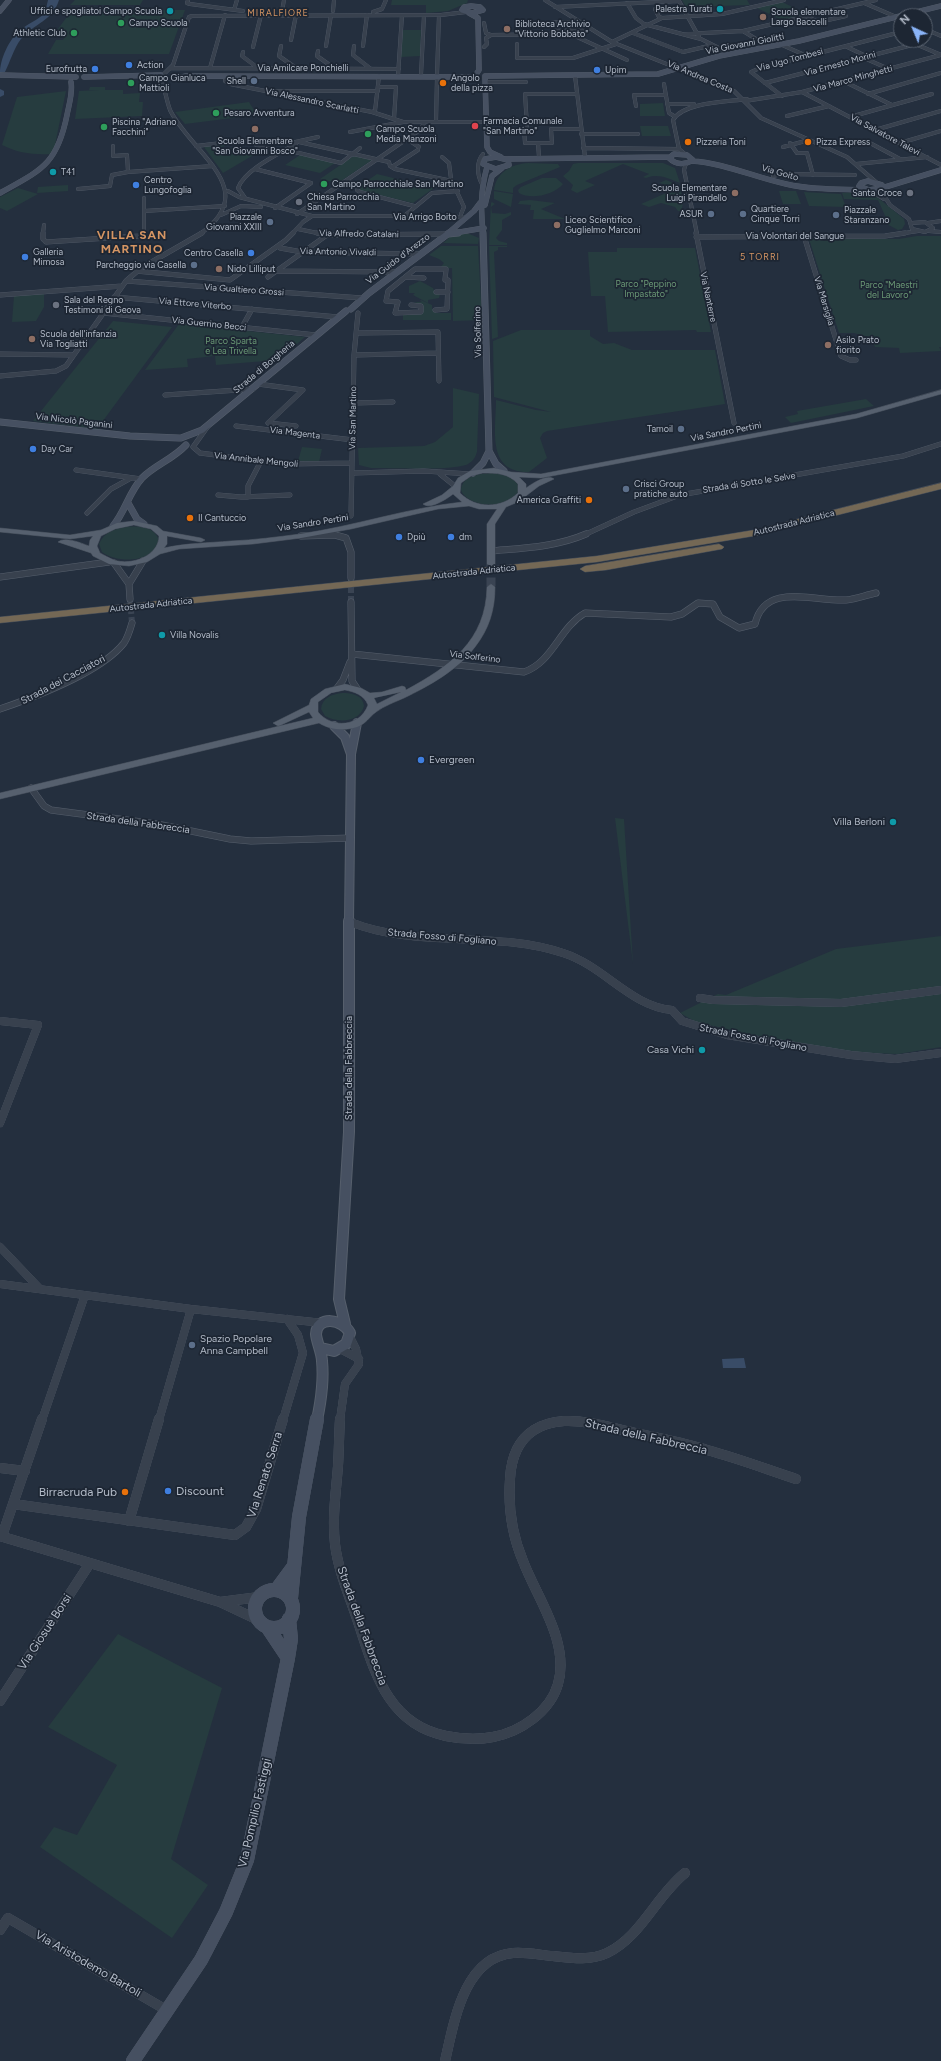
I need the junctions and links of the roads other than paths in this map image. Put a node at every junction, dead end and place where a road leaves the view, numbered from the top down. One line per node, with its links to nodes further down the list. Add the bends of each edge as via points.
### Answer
1 (9, 0): 19 (street)
2 (188, 0): 25 (street, via 187,3 190,4)
3 (237, 0): 25 (street)
4 (284, 0): 30 (street)
5 (334, 0): 32 (street)
6 (386, 0): 32 (street, via 385,7 376,12)
7 (546, 0): 22 (street, Via Andrea Costa)
8 (582, 0): 20 (street)
9 (611, 0): 18 (street)
10 (784, 0): 44 (street, via 716,15)
11 (858, 0): 17 (street)
12 (876, 0): 17 (street)
13 (476, 1): 21 (street); 23 (street)
14 (638, 1): 15 (street); 16 (street)
15 (679, 1): 44 (street)
16 (627, 3): 18 (street); 50 (street, via 636,18)
17 (864, 3): 27 (street); 43 (street)
18 (613, 4): 20 (street)
19 (2, 5): 28 (street)
20 (586, 5): 22 (street)
21 (468, 6): 23 (street); 33 (street)
22 (555, 7): 48 (street, Via Andrea Costa)
23 (482, 9): 33 (street); 49 (street)
24 (655, 9): 46 (street)
25 (234, 10): 26 (street)
26 (247, 10)
27 (833, 10): 45 (street); 45 (street, via 846,16 819,22)
28 (0, 11)
29 (275, 11): 30 (street)
30 (282, 11): 31 (street)
31 (302, 11): 32 (street); 37 (street)
32 (333, 11)
33 (465, 11): 42 (street); 98 (street, Via Solferino, via 478,18)
34 (225, 15): 35 (street); 85 (street); 94 (street, via 189,17)
35 (261, 15): 36 (street); 72 (street)
36 (296, 15): 37 (street); 61 (street)
37 (301, 15): 38 (street)
38 (331, 15): 39 (street); 68 (street)
39 (367, 15): 40 (street); 70 (street)
40 (402, 15): 41 (street); 91 (street)
41 (424, 15): 42 (street); 97 (street)
42 (438, 15): 103 (street)
43 (893, 15)
44 (689, 17): 46 (street); 56 (street)
45 (807, 17): 53 (street)
46 (662, 18): 50 (street)
47 (893, 19): 66 (street, Via Giovanni Giolitti)
48 (579, 22): 51 (street, Via Andrea Costa); 52 (street, via 553,22)
49 (484, 23): 58 (street, via 486,33); 73 (street)
50 (649, 25): 54 (street); 55 (street)
51 (589, 29): 52 (street); 62 (street, Via Andrea Costa)
52 (557, 31): 58 (street, via 559,34)
53 (743, 31): 56 (street); 74 (street)
54 (633, 34): 62 (street); 65 (street, via 683,52)
55 (684, 34): 56 (street); 60 (street)
56 (698, 34): 60 (street)
57 (893, 34): 71 (street, Via Ugo Tombesi)
58 (490, 35): 73 (street, via 486,38 487,44)
59 (577, 37): 77 (street)
60 (701, 39): 65 (street)
61 (291, 40)
62 (612, 42): 64 (street, Via Andrea Costa)
63 (517, 44): 77 (street, via 517,58 573,58)
64 (616, 44): 77 (street); 89 (street, Via Andrea Costa)
65 (713, 45): 80 (street)
66 (782, 45): 74 (street, Via Giovanni Giolitti); 82 (street)
67 (281, 46): 87 (street, via 279,56)
68 (326, 46)
69 (354, 46): 90 (street, via 353,55)
70 (363, 46)
71 (845, 46): 82 (street, Via Ugo Tombesi); 83 (street)
72 (253, 47)
73 (484, 47): 107 (street)
74 (769, 47): 80 (street, Via Giovanni Giolitti)
75 (901, 48): 83 (street, Via Ernesto Morini)
76 (925, 48): 81 (street)
77 (602, 49): 84 (street)
78 (318, 51): 88 (street, via 317,56)
79 (243, 52): 86 (street, via 242,56)
80 (729, 53): 89 (street, Via Giovanni Giolitti)
81 (941, 55): 92 (street, Via Marco Minghetti)
82 (807, 56): 113 (street, Via Ugo Tombesi, via 754,69 751,72)
83 (866, 57): 92 (street); 113 (street, Via Ernesto Morini)
84 (627, 60)
85 (210, 68): 86 (street); 94 (street)
86 (258, 68): 87 (street)
87 (296, 68): 88 (street)
88 (334, 68): 90 (street)
89 (680, 68): 104 (street, Via Giovanni Giolitti, via 651,75); 124 (street, Via Andrea Costa, via 734,91)
90 (371, 69): 91 (street)
91 (399, 69): 102 (street)
92 (889, 69): 108 (street, Via Marco Minghetti)
93 (941, 73): 120 (street)
94 (171, 74): 100 (street, Via Amilcare Ponchielli); 106 (street, Via Amilcare Ponchielli); 106 (street); 114 (street)
95 (0, 75): 99 (street, Via Amilcare Ponchielli)
96 (106, 75): 99 (street); 106 (street, Via Amilcare Ponchielli); 110 (street, Via Amilcare Ponchielli)
97 (421, 75): 102 (street, Via Amilcare Ponchielli); 103 (street, Via Amilcare Ponchielli)
98 (477, 75): 103 (street, Via Amilcare Ponchielli); 107 (street); 139 (street, Via Solferino)
99 (52, 76): 105 (street, Via Amilcare Ponchielli); 109 (street, Via Amilcare Ponchielli, via 65,78)
100 (226, 76): 101 (street, Via Amilcare Ponchielli); 117 (street, Via Alessandro Scarlatti, via 225,81 230,84)
101 (379, 76): 102 (street, Via Amilcare Ponchielli); 116 (street)
102 (398, 76): 103 (street, Via Amilcare Ponchielli)
103 (437, 76): 138 (street)
104 (575, 76): 107 (street, Via Giovanni Giolitti); 119 (street)
105 (76, 77): 109 (street); 110 (street, Via Amilcare Ponchielli)
106 (161, 77): 110 (street, Via Amilcare Ponchielli, via 102,77); 114 (street)
107 (485, 77): 111 (street); 168 (street, via 487,147 490,152)
108 (843, 81): 118 (street, Via Marco Minghetti); 120 (street)
109 (71, 82): 110 (street, Via Amilcare Ponchielli); 115 (street)
110 (82, 82): 115 (street)
111 (526, 82)
112 (664, 84): 122 (street)
113 (765, 84): 123 (street, Via Ugo Tombesi)
114 (164, 86): 156 (street, via 164,94 170,109)
115 (72, 89): 199 (street, via 60,142 52,157 29,176)
116 (378, 89): 117 (street); 131 (street, via 375,110); 135 (street, via 396,87)
117 (265, 92): 131 (street, Via Alessandro Scarlatti)
118 (802, 92): 123 (street, Via Marco Minghetti); 129 (street, Via Salvatore Talevi)
119 (577, 94): 140 (street); 151 (street, via 525,94 525,143)
120 (868, 94): 127 (street)
121 (932, 94): 127 (street)
122 (666, 95): 125 (street); 128 (street, via 634,95)
123 (782, 96): 124 (street, Via Marco Minghetti)
124 (744, 100): 126 (street, Via Marco Minghetti); 148 (street, Via Andrea Costa, via 761,118)
125 (667, 104): 126 (street); 132 (street, via 669,113)
126 (700, 104): 132 (street)
127 (892, 105): 134 (street)
128 (636, 106)
129 (829, 106): 133 (street); 134 (street, Via Salvatore Talevi)
130 (941, 111): 141 (street)
131 (372, 112): 135 (street, Via Alessandro Scarlatti)
132 (674, 116): 161 (street)
133 (787, 116)
134 (850, 117): 141 (street, Via Salvatore Talevi)
135 (394, 119): 136 (street, Via Alessandro Scarlatti)
136 (404, 122): 137 (street); 143 (street)
137 (424, 122): 138 (street); 147 (street, via 420,130)
138 (436, 122): 139 (street)
139 (481, 122): 165 (street, Via Solferino)
140 (581, 129): 144 (street); 151 (street, via 551,129 552,143)
141 (875, 130): 154 (street, Via Salvatore Talevi)
142 (941, 131): 154 (street)
143 (350, 132)
144 (581, 134): 145 (street); 160 (street)
145 (638, 134)
146 (318, 137): 150 (street)
147 (407, 139): 170 (street); 178 (street, via 418,148)
148 (810, 140): 152 (street); 175 (street, Via Andrea Costa, via 836,151)
149 (245, 141): 156 (street); 158 (street); 158 (street)
150 (299, 142): 158 (street); 162 (street)
151 (538, 143): 166 (street)
152 (790, 143): 157 (street); 186 (street, via 797,153 807,153)
153 (870, 143): 173 (street)
154 (900, 143): 169 (street, Via Salvatore Talevi)
155 (113, 146): 184 (street, via 113,156 127,155)
156 (196, 146): 177 (street)
157 (783, 147)
158 (287, 148): 162 (street, via 341,163); 181 (street)
159 (360, 148): 162 (street)
160 (583, 148): 161 (street); 167 (street)
161 (679, 149): 163 (street); 171 (street)
162 (353, 154): 170 (street)
163 (685, 154): 171 (street, Via Goito); 172 (street, Via Goito)
164 (442, 157): 190 (street, via 449,163)
165 (484, 157): 168 (street); 179 (street, Via Solferino, via 483,162); 192 (street, Via Solferino, via 478,159 478,177)
166 (539, 157): 167 (street, Via Goito); 168 (street, Via Goito)
167 (584, 157): 171 (street, Via Goito)
168 (503, 158): 174 (street, via 510,161)
169 (927, 158): 173 (street); 176 (street, Via Salvatore Talevi)
170 (377, 159): 178 (street, via 389,162); 189 (street)
171 (673, 159): 172 (street, Via Goito); 174 (street, Via Goito, via 527,161); 182 (street)
172 (690, 160): 182 (street, Via Nanterre); 188 (street, Via Goito, via 720,159); 195 (street, Via Goito, via 724,164 798,188)
173 (900, 160): 175 (street)
174 (509, 164): 180 (street, Via Solferino)
175 (856, 164): 185 (street, Via Andrea Costa)
176 (941, 165)
177 (212, 166): 184 (street); 196 (street)
178 (392, 167): 190 (street)
179 (487, 167): 180 (street); 192 (street, Via Solferino)
180 (503, 168): 210 (street, Via Solferino, via 492,176)
181 (255, 169): 198 (street, via 240,181); 204 (street, via 311,183)
182 (684, 170): 235 (street, Via Nanterre)
183 (941, 170): 193 (street, via 901,182)
184 (128, 172): 194 (street, via 112,176 110,186)
185 (864, 172): 191 (street); 193 (street, Via Andrea Costa)
186 (813, 174): 187 (street); 188 (street)
187 (855, 175)
188 (773, 176): 191 (street, Via Goito, via 795,183 819,186)
189 (345, 181): 207 (street, via 358,184 356,190 360,192); 211 (street)
190 (452, 182): 197 (street)
191 (861, 183): 193 (street, Via Goito); 195 (street, via 860,187)
192 (482, 184): 203 (street, Via Solferino)
193 (879, 185): 195 (street, Via Goito); 202 (street)
194 (78, 188)
195 (867, 190): 202 (street)
196 (228, 191): 201 (street); 205 (street)
197 (458, 191): 207 (street, via 432,193); 215 (street, via 464,207)
198 (239, 192): 201 (street); 204 (street)
199 (0, 193)
200 (144, 198): 209 (street)
201 (247, 199): 205 (street, via 236,199); 208 (street)
202 (885, 200): 212 (street)
203 (480, 202): 210 (street, Via Solferino); 215 (street, Via Guido d'Arezzo, via 477,208)
204 (281, 203): 208 (street)
205 (226, 204): 206 (street); 209 (street); 213 (street)
206 (241, 206): 208 (street); 213 (street)
207 (414, 206): 216 (street, via 414,209)
208 (275, 208): 211 (street)
209 (144, 211): 221 (street, via 144,232 134,237 46,242 43,239)
210 (483, 213): 226 (street, Via Solferino)
211 (297, 214): 214 (street); 217 (street)
212 (902, 214): 218 (street); 222 (street)
213 (221, 215): 241 (street, via 203,232)
214 (312, 216): 216 (street, Via Arrigo Boito); 217 (street); 225 (street, via 312,219)
215 (463, 216): 216 (street, Via Arrigo Boito); 220 (street, Via Guido d'Arezzo)
216 (403, 217)
217 (303, 222): 225 (street)
218 (922, 222): 222 (street, Via Volontari del Sangue); 223 (street)
219 (941, 222): 223 (street)
220 (459, 224): 224 (street); 231 (street, Via Guido d'Arezzo)
221 (44, 225)
222 (911, 225): 227 (street); 233 (street, Via Volontari del Sangue)
223 (931, 225): 228 (street); 229 (street)
224 (472, 227)
225 (298, 228): 232 (street, Via Alfredo Catalani); 240 (street, via 286,240)
226 (484, 228): 230 (street, Via Guido d'Arezzo); 236 (street, Via Solferino)
227 (918, 231): 228 (street, Via Volontari del Sangue); 233 (street, Via Volontari del Sangue)
228 (928, 231): 229 (street, Via Volontari del Sangue)
229 (941, 231)
230 (468, 232): 231 (street, Via Guido d'Arezzo); 236 (street, Via Guido d'Arezzo)
231 (446, 234): 232 (street, Via Alfredo Catalani); 239 (street, Via Guido d'Arezzo)
232 (327, 235): 238 (street)
233 (894, 235): 234 (street, Via Volontari del Sangue)
234 (804, 236): 235 (street, Via Volontari del Sangue); 266 (street, Via Marsiglia, via 841,356)
235 (696, 237): 277 (street, Via Nanterre)
236 (484, 239): 285 (street, Via Solferino)
237 (280, 248): 238 (street, Via Antonio Vivaldi)
238 (302, 252): 239 (street, Via Antonio Vivaldi); 242 (street)
239 (420, 254): 244 (street, Via Guido d'Arezzo)
240 (251, 265): 241 (street, via 230,280); 242 (street)
241 (136, 271): 246 (street)
242 (277, 271): 243 (street); 244 (street)
243 (268, 277)
244 (400, 277): 245 (street); 249 (street, via 415,269 446,269); 252 (street, Via Guido d'Arezzo, via 390,276); 253 (street, via 388,291 386,301 398,302 395,313 421,312 421,306)
245 (424, 278)
246 (126, 281): 247 (street); 252 (street, Via Gualtiero Grossi)
247 (122, 286): 250 (street); 251 (street)
248 (436, 292): 249 (street)
249 (448, 292): 255 (street, via 447,309)
250 (0, 294)
251 (114, 298): 254 (street, Via Ettore Viterbo); 256 (street)
252 (362, 298): 257 (street)
253 (411, 305)
254 (252, 309): 258 (street, Via Ettore Viterbo); 259 (street)
255 (435, 310)
256 (103, 313): 259 (street, Via Guerrino Becci); 264 (street)
257 (353, 313): 258 (street, Strada di Borgheria); 260 (street, Via San Martino, via 358,320)
258 (338, 317): 261 (street, Strada di Borgheria)
259 (242, 327): 261 (street, Via Guerrino Becci)
260 (357, 333): 262 (street, via 438,332); 265 (street, Via San Martino)
261 (316, 335): 269 (street, Strada di Borgheria)
262 (438, 353): 265 (street); 268 (street)
263 (0, 354): 264 (street)
264 (74, 355): 267 (street, via 62,369)
265 (354, 355): 274 (street, Via San Martino)
266 (856, 360)
267 (0, 376)
268 (439, 381)
269 (256, 386): 271 (street); 276 (street, Strada di Borgheria); 279 (street, via 303,390 268,423)
270 (941, 392): 291 (main road, Via Sandro Pertini, via 857,416 541,476)
271 (164, 395)
272 (941, 396): 298 (main road, Via Sandro Pertini, via 875,416 554,478 536,484)
273 (393, 402): 274 (street)
274 (354, 403): 281 (street, Via San Martino)
275 (0, 422): 282 (street, Via Nicolò Paganini)
276 (211, 422): 280 (street, Strada di Borgheria); 287 (street, Via Annibale Mengoli, via 193,447 200,453)
277 (734, 423)
278 (236, 426): 281 (street, Via Magenta)
279 (296, 426)
280 (202, 430): 282 (street, Strada di Borgheria); 283 (street, Strada di Borgheria)
281 (353, 440): 288 (street, Via San Martino)
282 (178, 441): 283 (street); 286 (street)
283 (187, 443): 286 (street, Strada di Borgheria)
284 (941, 444): 316 (street, Strada di Sotto le Selve, via 903,456 680,495 572,540 543,546)
285 (489, 451): 291 (street, via 496,464); 293 (street, via 483,463)
286 (173, 454): 295 (street, Strada di Borgheria)
287 (261, 461): 288 (street, Via Annibale Mengoli, via 302,465); 302 (street, via 248,486)
288 (352, 464): 292 (street, Via San Martino)
289 (76, 470): 294 (street)
290 (434, 472): 292 (street); 293 (street); 297 (street, via 447,478)
291 (508, 472): 293 (main road, Via Sandro Pertini); 298 (main road, via 522,484)
292 (353, 473): 307 (street, Via San Martino)
293 (472, 473): 297 (main road, Via Sandro Pertini, via 463,477)
294 (131, 478): 295 (street); 306 (street, via 111,489)
295 (140, 480): 303 (street, Strada di Borgheria)
296 (941, 486): 330 (highway, Autostrada Adriatica, via 754,533 597,559)
297 (456, 487): 304 (main road, via 460,498); 313 (main road, Via Sandro Pertini, via 445,497 416,507 308,529 208,540)
298 (522, 494): 305 (main road, Via Sandro Pertini, via 512,503)
299 (218, 495): 302 (street)
300 (290, 495): 302 (street)
301 (941, 495): 332 (highway, Autostrada Adriatica, via 760,540 606,568)
302 (248, 497)
303 (128, 503): 308 (street, via 134,515); 310 (street, Strada di Borgheria, via 122,516)
304 (473, 505): 305 (main road, Via Sandro Pertini); 309 (main road, via 485,514); 315 (main road, Via Sandro Pertini, via 438,507)
305 (503, 506): 309 (main road)
306 (88, 513)
307 (351, 516)
308 (144, 524): 310 (main road, Via Sandro Pertini); 313 (main road, Via Sandro Pertini, via 159,529)
309 (491, 524): 316 (main road)
310 (113, 526): 312 (main road, Via Sandro Pertini)
311 (0, 530): 312 (main road, Via Sandro Pertini, via 70,537)
312 (102, 532): 317 (main road, via 93,544)
313 (163, 534): 318 (main road, via 164,546)
314 (0, 535): 317 (main road, via 66,542)
315 (301, 536): 318 (main road, Via Sandro Pertini, via 178,547); 324 (street, via 341,536 349,542)
316 (491, 551): 321 (main road)
317 (95, 552): 320 (main road); 322 (street, via 92,561)
318 (159, 552): 319 (main road, Via Sandro Pertini)
319 (142, 561): 320 (main road, Via Sandro Pertini); 325 (street)
320 (111, 562): 322 (street); 325 (street)
321 (491, 564)
322 (77, 568): 323 (street, via 20,572)
323 (0, 577)
324 (351, 578)
325 (129, 584): 328 (street)
326 (492, 586): 334 (main road, via 488,611 482,627)
327 (876, 593): 334 (street, Via Solferino, via 845,600 812,596 767,602 758,612 755,624 739,628 720,617 713,604 698,603 682,614 671,616 585,613 572,621 551,651 530,671)
328 (130, 599)
329 (351, 602): 333 (street)
330 (0, 620)
331 (132, 623): 340 (street, Strada dei Cacciatori, via 127,639 110,656 46,691)
332 (0, 628)
333 (353, 656): 334 (street, Via Solferino); 336 (street); 337 (street, via 352,681)
334 (456, 663): 335 (main road)
335 (422, 683): 338 (main road, via 382,695); 341 (main road)
336 (337, 688): 337 (main road); 339 (main road, via 320,695)
337 (358, 690): 338 (main road)
338 (368, 696): 341 (main road, via 373,705)
339 (312, 707): 342 (main road); 345 (main road, via 282,722)
340 (0, 709)
341 (372, 710): 343 (main road)
342 (319, 720): 344 (main road); 345 (main road)
343 (357, 723): 344 (main road); 346 (street, Strada della Fabbreccia)
344 (334, 726): 346 (street, Strada della Fabbreccia, via 345,737)
345 (227, 742): 347 (main road)
346 (351, 754): 349 (street, Strada della Fabbreccia)
347 (30, 788): 348 (main road); 349 (street, Strada della Fabbreccia, via 44,806 51,810 157,824 230,839 251,841)
348 (0, 796)
349 (351, 838): 350 (street, Strada della Fabbreccia)
350 (350, 922): 354 (street, Strada Fosso di Fogliano, via 382,932 504,942 564,953 604,974 646,1005 661,1010 672,1010 682,1021 727,1034 875,1058 910,1058); 360 (street, Strada della Fabbreccia, via 349,1132)
351 (941, 990): 352 (street, via 842,1003)
352 (700, 998)
353 (0, 1021): 355 (street, via 38,1025)
354 (941, 1053)
355 (0, 1123)
356 (0, 1247): 358 (street)
357 (0, 1284): 358 (street)
358 (39, 1288): 359 (street)
359 (85, 1295): 361 (street); 371 (street)
360 (339, 1299): 363 (street, Strada della Fabbreccia); 364 (street, Strada della Fabbreccia)
361 (191, 1309): 362 (street); 374 (street)
362 (287, 1320): 363 (street); 374 (street, Via Renato Serra, via 303,1341 303,1353 256,1509 242,1532 235,1535)
363 (325, 1322): 364 (street, via 337,1320); 366 (street, Strada della Fabbreccia, via 316,1335)
364 (345, 1324): 365 (street, Strada della Fabbreccia)
365 (350, 1337): 367 (street, Strada della Fabbreccia, via 346,1344); 368 (street, Strada della Fabbreccia)
366 (321, 1348): 367 (street); 369 (street, Strada della Fabbreccia)
367 (337, 1350): 368 (street); 369 (street, Strada della Fabbreccia)
368 (359, 1359): 372 (street, Strada della Fabbreccia, via 359,1365 343,1390 334,1523 336,1546 342,1574 376,1674 397,1709 428,1732 487,1739 511,1733 532,1720 547,1706 559,1684 561,1658 555,1631 523,1561 513,1531 509,1505 514,1455 522,1440 534,1429 553,1422 596,1424 695,1447)
369 (323, 1374): 377 (street, Strada della Fabbreccia, via 310,1464 299,1517)
370 (0, 1468): 371 (street)
371 (25, 1471): 373 (street)
372 (796, 1479)
373 (13, 1504): 374 (street, Via Renato Serra); 375 (street)
374 (129, 1520)
375 (1, 1536): 376 (street)
376 (90, 1563): 381 (street); 386 (street, Via Giosuè Borsi)
377 (294, 1566): 378 (street); 380 (street, Strada della Fabbreccia, via 295,1579)
378 (277, 1589): 379 (street); 380 (street)
379 (259, 1597): 381 (street); 382 (street, via 254,1607)
380 (291, 1598): 383 (street, via 293,1608)
381 (220, 1602): 382 (street)
382 (256, 1619): 384 (street)
383 (289, 1619): 384 (street, via 280,1627); 385 (street, Via Pompilio Fastiggi, via 291,1639)
384 (268, 1628): 385 (street)
385 (288, 1658): 389 (street, Via Pompilio Fastiggi, via 248,1860 226,1912 201,1960)
386 (0, 1702)
387 (685, 1873): 391 (street, via 673,1882 637,1928 613,1950 588,1960 513,1953 495,1956 480,1966 468,1984 454,2023)
388 (0, 1930): 389 (street, Via Aristodemo Bartoli, via 8,1918)
389 (168, 2011): 390 (street, Via Pompilio Fastiggi)
390 (134, 2061)
391 (445, 2061)

